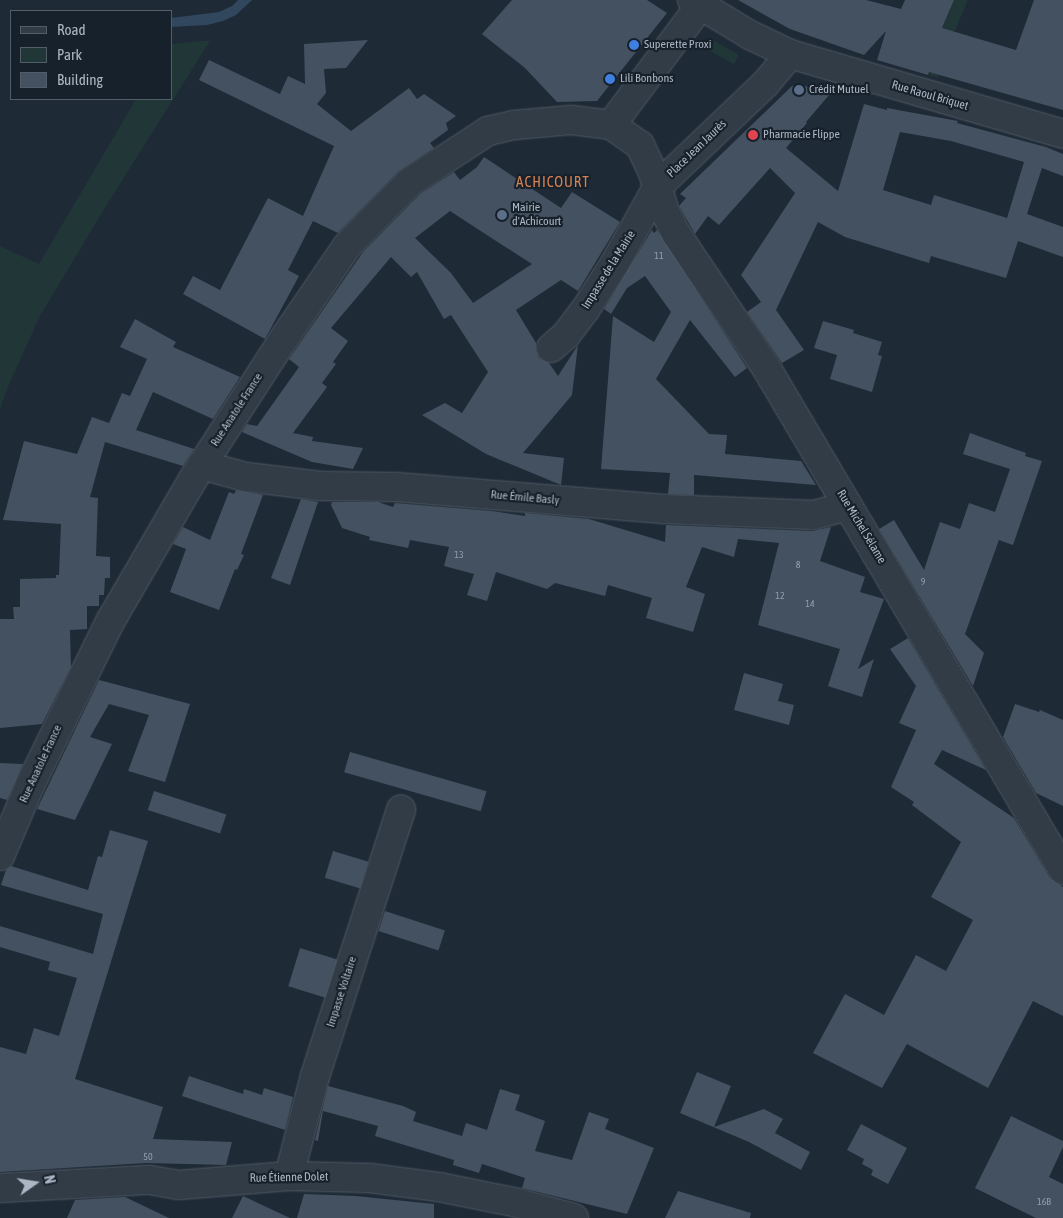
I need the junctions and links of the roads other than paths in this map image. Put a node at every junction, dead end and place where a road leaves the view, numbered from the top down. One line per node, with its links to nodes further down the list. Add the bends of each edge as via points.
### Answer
1 (696, 3): 2 (street, Rue Raoul Briquet); 3 (street)
2 (790, 54): 4 (street, Rue Raoul Briquet); 5 (street, Place Jean Jaurès, via 766,82)
3 (611, 125): 5 (street, Place Jean Jaurès, via 640,145); 7 (street, Rue Anatole France, via 571,120 488,131 410,182 347,246)
4 (1063, 134)
5 (658, 186): 6 (street, Impasse de la Mairie, via 585,310); 8 (street, Rue Michel Sélame, via 664,210 677,235 767,369)
6 (551, 348)
7 (202, 465): 8 (street, Rue Émile Basly, via 246,477 320,486 396,487 684,510 814,515); 10 (street, Rue Anatole France, via 112,620 30,785)
8 (848, 506): 11 (street, Rue Michel Sélame)
9 (401, 810): 12 (street, Impasse Voltaire, via 315,1076)
10 (0, 856)
11 (1063, 870)
12 (289, 1176): 13 (street, Rue Étienne Dolet, via 179,1185 150,1180); 14 (street, Rue Étienne Dolet, via 370,1178 439,1187)
13 (0, 1188)
14 (574, 1218)

